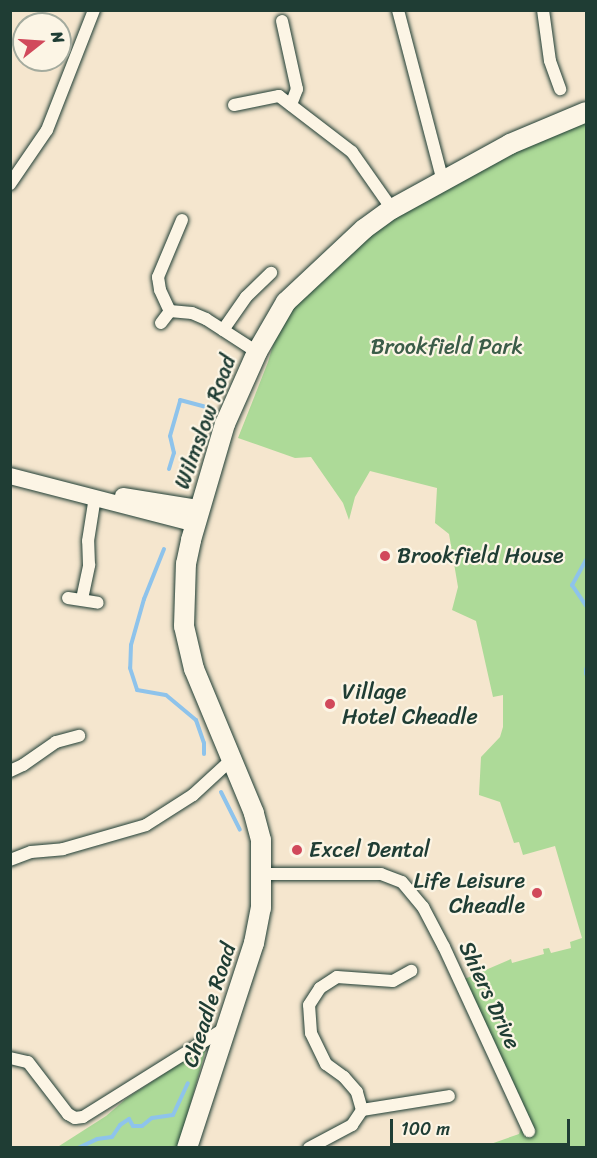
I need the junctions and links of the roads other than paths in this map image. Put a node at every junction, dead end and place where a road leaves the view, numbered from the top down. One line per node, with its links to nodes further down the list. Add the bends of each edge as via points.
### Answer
1 (94, 10): 10 (street, via 47,130)
2 (398, 10): 9 (street)
3 (543, 10): 5 (street, via 550,61)
4 (282, 21): 7 (street, via 297,89)
5 (560, 89)
6 (234, 105): 7 (street, via 279,96)
7 (291, 105): 11 (street, via 352,152)
8 (586, 112): 9 (main road, Wilmslow Road, via 510,144)
9 (443, 181): 11 (main road, Wilmslow Road)
10 (10, 183)
11 (392, 209): 17 (main road, Wilmslow Road, via 364,229 285,302)
12 (182, 220): 14 (street, via 158,277)
13 (271, 273): 16 (street, via 246,297)
14 (170, 311): 15 (street); 16 (street, via 192,313)
15 (161, 323)
16 (223, 330): 17 (street)
17 (257, 352): 20 (main road, Wilmslow Road, via 216,431)
18 (10, 476): 19 (street)
19 (101, 498): 20 (street, via 123,495); 22 (street, via 88,542 89,565)
20 (197, 516): 25 (main road, Wilmslow Road, via 186,564 187,644)
21 (68, 598): 22 (street)
22 (82, 599): 23 (street)
23 (98, 603)
24 (79, 736): 26 (street, via 56,742)
25 (232, 759): 27 (street, via 193,795 146,825); 28 (main road, Wilmslow Road, via 254,813 261,840)
26 (10, 771)
27 (10, 860)
28 (262, 874): 30 (main road, Cheadle Road, via 254,942); 34 (street, Shiers Drive, via 381,874 402,882 423,908 444,947)
29 (411, 971): 33 (street, via 393,981 337,977 320,987 309,1005 311,1033 326,1064 357,1092)
30 (227, 1027): 31 (street, via 83,1117 68,1114 28,1062); 35 (main road, Cheadle Road)
31 (10, 1058)
32 (449, 1096): 33 (street)
33 (362, 1110): 36 (street, via 352,1125)
34 (529, 1131)
35 (187, 1148)
36 (309, 1148)

